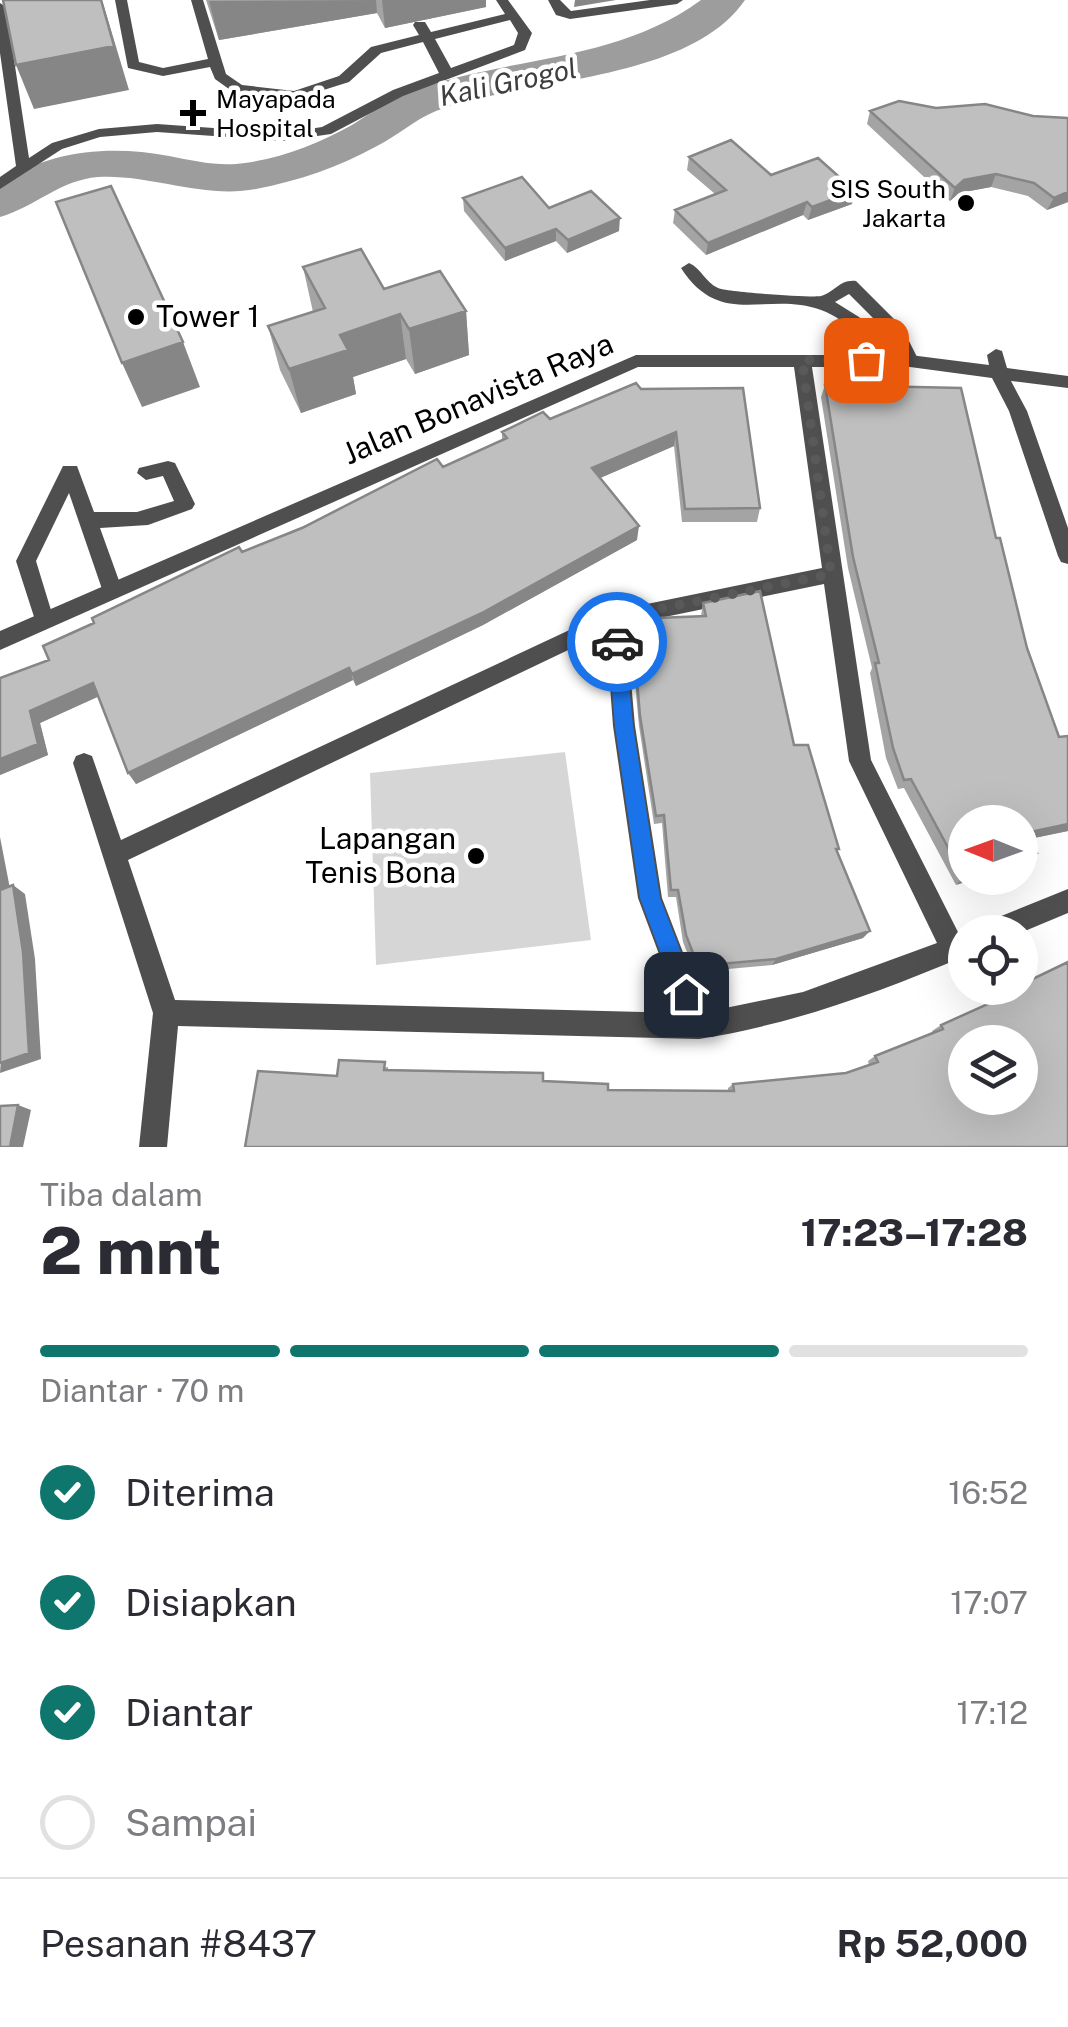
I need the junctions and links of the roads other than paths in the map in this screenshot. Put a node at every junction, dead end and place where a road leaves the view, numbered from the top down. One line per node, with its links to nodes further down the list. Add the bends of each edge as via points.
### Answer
1 (121, 0): 10 (street, via 132,66 163,72)
2 (197, 0): 10 (street)
3 (502, 0): 8 (street)
4 (554, 0): 5 (street, via 570,16)
5 (677, 0)
6 (16, 3): 7 (street)
7 (0, 7): 12 (street)
8 (512, 16): 9 (street); 11 (street, via 525,33 520,47)
9 (428, 29): 10 (street, via 376,50 344,79 295,95 238,89); 11 (street)
10 (214, 62)
11 (447, 74): 12 (street, via 326,131 283,136 156,128 98,134)
12 (22, 165): 13 (street)
13 (0, 184)
14 (689, 268): 15 (street, via 698,287 717,296)
15 (822, 303): 18 (street); 18 (street, via 850,284 896,331)
16 (996, 355): 19 (street)
17 (802, 360): 18 (street, Jalan Bonavista Raya); 24 (street); 25 (street, Jalan Bonavista Raya, via 660,359 610,369)
18 (904, 361): 19 (street, Jalan Bonavista Raya)
19 (1000, 376): 20 (street, Jalan Bonavista Raya); 23 (street)
20 (1068, 382)
21 (146, 473): 22 (street, via 168,468 184,504 155,518)
22 (86, 519): 25 (street); 27 (street, via 70,472 26,562)
23 (1068, 556)
24 (831, 574): 26 (street); 33 (street, via 860,761)
25 (112, 589): 27 (street, Jalan Bonavista Raya)
26 (615, 618): 30 (street); 36 (street, via 650,898)
27 (44, 620): 28 (street, Jalan Bonavista Raya)
28 (0, 640)
29 (84, 763): 30 (street)
30 (116, 854): 35 (street)
31 (1068, 901): 32 (street)
32 (1034, 915)
33 (948, 926)
34 (948, 952): 36 (street, via 830,1000)
35 (166, 1013): 36 (street); 37 (street)
36 (699, 1026)
37 (153, 1147)

